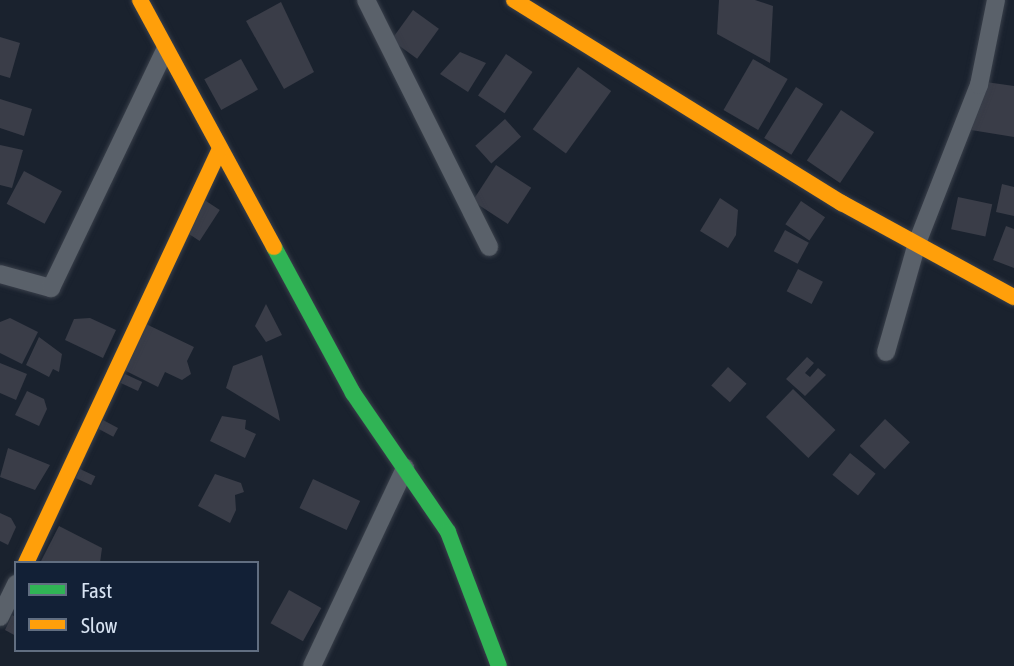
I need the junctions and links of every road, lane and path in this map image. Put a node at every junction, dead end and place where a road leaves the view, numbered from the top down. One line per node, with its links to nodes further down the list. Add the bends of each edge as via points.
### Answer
1 (140, 0): 5 (street)
2 (366, 0): 8 (street)
3 (514, 0): 7 (street, via 842,203)
4 (996, 0): 7 (street, via 979,85)
5 (165, 50): 6 (street); 9 (street, via 51,288)
6 (219, 151): 12 (street, via 353,393); 13 (street)
7 (917, 243): 10 (street); 11 (street)
8 (489, 247)
9 (0, 274)
10 (1014, 297)
11 (886, 352)
12 (405, 468): 16 (street); 17 (street, via 448,532)
13 (27, 561)
14 (14, 588): 15 (street)
15 (0, 617)
16 (312, 666)
17 (499, 666)

